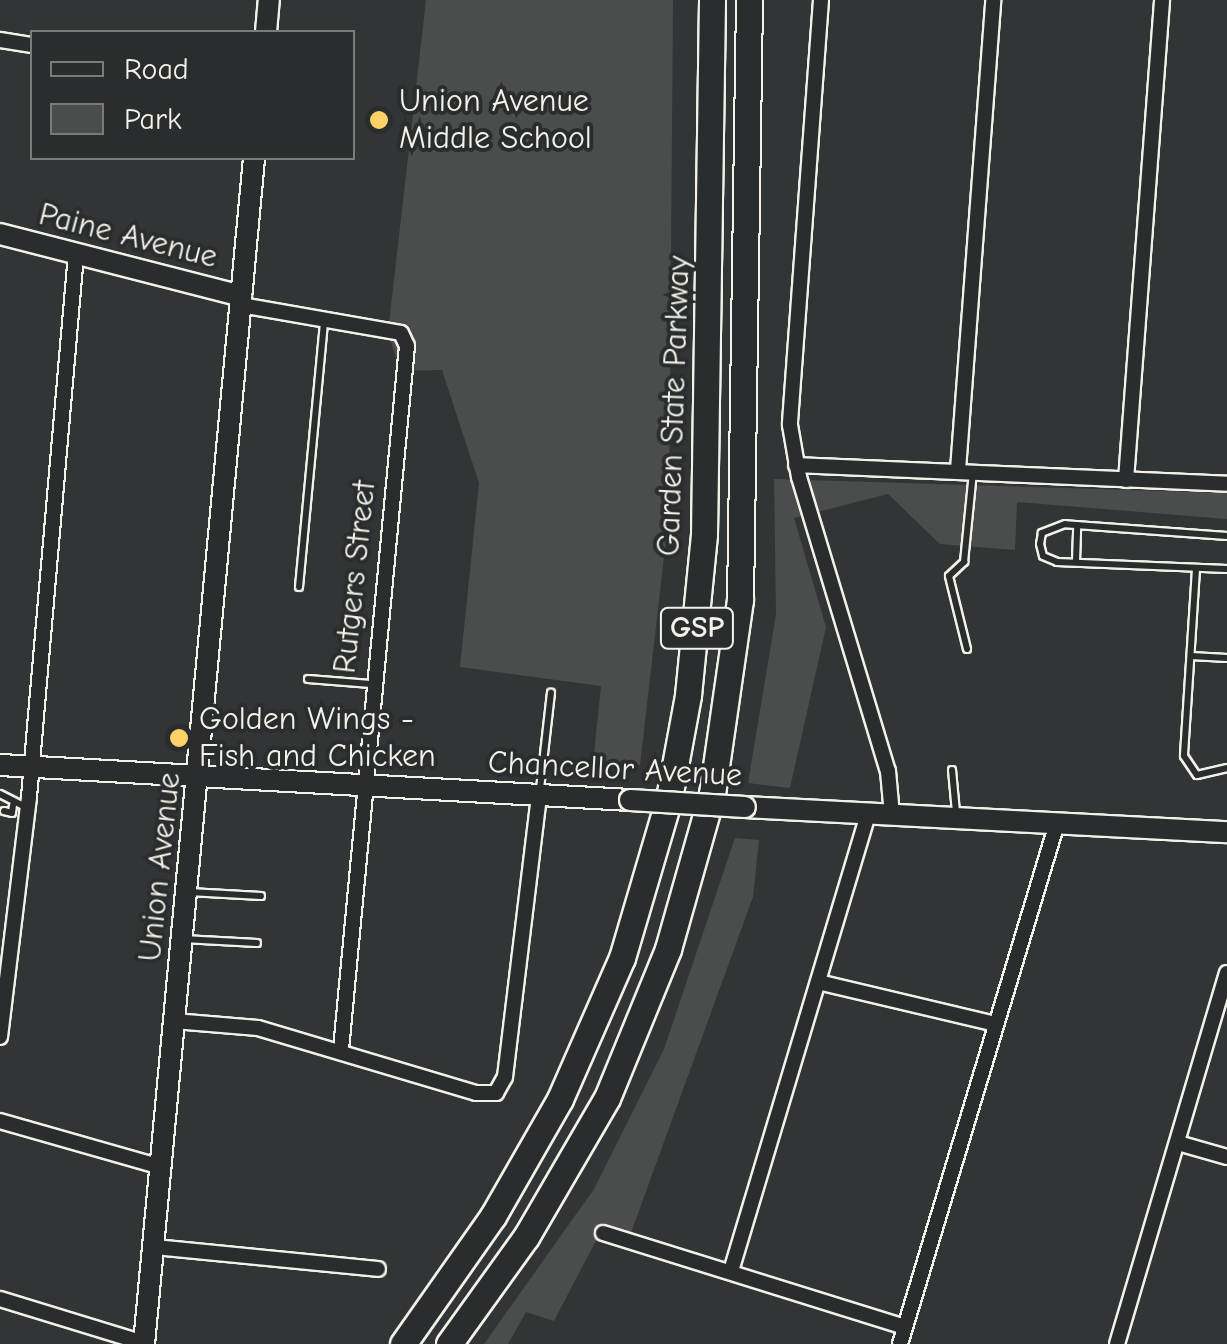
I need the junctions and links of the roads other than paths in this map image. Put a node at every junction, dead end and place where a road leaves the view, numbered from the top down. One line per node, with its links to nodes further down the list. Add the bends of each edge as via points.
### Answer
1 (269, 0): 7 (main road)
2 (712, 0): 67 (highway, Garden State Parkway / GSP, via 704,534 693,659 668,798 634,924 575,1068 509,1190)
3 (749, 0): 68 (highway, GSP, via 740,600 712,794 668,950 606,1098 526,1237)
4 (821, 0): 15 (street, via 790,381)
5 (993, 0): 16 (street)
6 (1162, 0): 17 (street)
7 (266, 30)
8 (0, 40): 9 (street)
9 (30, 45)
10 (254, 160): 13 (main road, Union Avenue)
11 (0, 234): 12 (main road, Paine Avenue)
12 (76, 254): 13 (main road, Paine Avenue); 32 (street)
13 (241, 300): 14 (street, Rutgers Street); 35 (main road, Union Avenue)
14 (324, 320): 24 (lane); 29 (street, Rutgers Street, via 401,333 407,346)
15 (796, 465): 16 (street); 42 (street, via 888,772)
16 (965, 471): 17 (street); 25 (lane, via 964,562 949,576)
17 (1126, 480): 18 (street)
18 (1227, 484)
19 (1077, 525): 20 (lane); 21 (lane); 21 (lane, via 1053,526 1042,532 1040,544 1048,560)
20 (1227, 536)
21 (1076, 561): 22 (lane)
22 (1196, 569): 23 (lane); 26 (lane)
23 (1227, 569)
24 (300, 588)
25 (967, 648)
26 (1191, 656): 27 (lane); 33 (lane, via 1188,770 1197,775)
27 (1227, 658)
28 (308, 679): 29 (lane)
29 (371, 684): 36 (street, Rutgers Street)
30 (551, 693): 38 (lane)
31 (0, 765): 32 (main road, Chancellor Avenue)
32 (31, 767): 35 (main road, Chancellor Avenue); 39 (street)
33 (1227, 768)
34 (952, 770): 43 (lane)
35 (200, 776): 36 (main road, Chancellor Avenue); 46 (main road, Union Avenue)
36 (364, 784): 38 (main road, Chancellor Avenue); 55 (street, Rutgers Street)
37 (0, 794): 39 (lane)
38 (539, 795): 41 (main road, Chancellor Avenue, bridge); 55 (street, via 513,1022 505,1077 496,1093 476,1093)
39 (20, 806): 40 (lane); 54 (street)
40 (4, 811)
41 (868, 813): 42 (main road, Chancellor Avenue); 51 (street)
42 (892, 814): 43 (main road, Chancellor Avenue)
43 (956, 818): 44 (main road, Chancellor Avenue)
44 (1058, 823): 45 (main road, Chancellor Avenue); 53 (street)
45 (1227, 832)
46 (187, 892): 47 (lane); 48 (main road, Union Avenue)
47 (262, 896)
48 (182, 940): 49 (lane); 52 (main road, Union Avenue)
49 (257, 943)
50 (1227, 973): 57 (street)
51 (818, 982): 53 (street); 63 (street)
52 (174, 1021): 55 (street, via 258,1028); 59 (main road, Union Avenue)
53 (995, 1024): 65 (street)
54 (0, 1037)
55 (340, 1049)
56 (0, 1121): 59 (street)
57 (1178, 1143): 58 (street); 70 (street)
58 (1227, 1157)
59 (161, 1167): 61 (main road, Union Avenue)
60 (604, 1233): 63 (street)
61 (154, 1248): 62 (street); 66 (main road, Union Avenue)
62 (378, 1269)
63 (730, 1271): 65 (street)
64 (0, 1299): 66 (street)
65 (904, 1326): 69 (street)
66 (144, 1344)
67 (403, 1344)
68 (449, 1344)
69 (900, 1344)
70 (1117, 1344)

